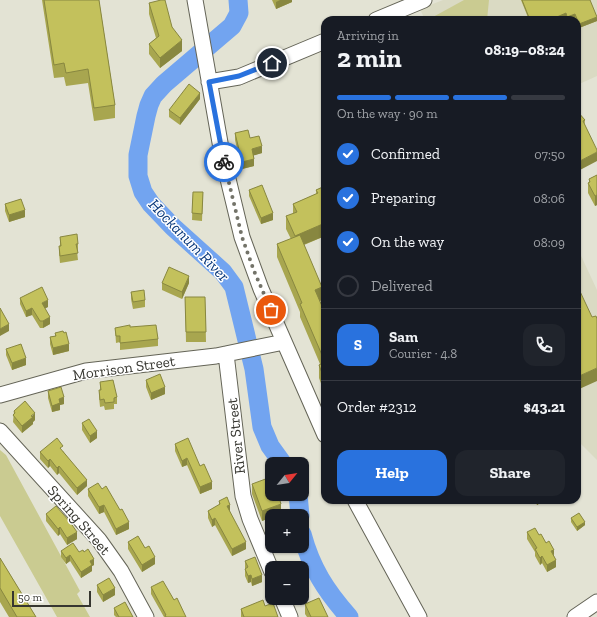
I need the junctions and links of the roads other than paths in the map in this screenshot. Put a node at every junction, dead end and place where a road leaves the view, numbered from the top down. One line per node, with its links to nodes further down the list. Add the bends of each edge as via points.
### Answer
1 (195, 0): 5 (street)
2 (424, 0): 3 (street)
3 (386, 16)
4 (321, 43): 5 (street, via 239,76)
5 (209, 82): 6 (street, via 222,154 240,230)
6 (284, 342): 7 (street); 9 (street)
7 (231, 353): 8 (street, Morrison Street, via 86,371); 12 (street, River Street, via 243,496)
8 (0, 395)
9 (321, 426)
10 (0, 431): 15 (street, Spring Street, via 99,540 121,571)
11 (358, 504): 17 (street)
12 (268, 561)
13 (597, 602): 18 (street)
14 (285, 605): 16 (street)
15 (146, 617)
16 (290, 617)
17 (419, 617)
18 (575, 617)

